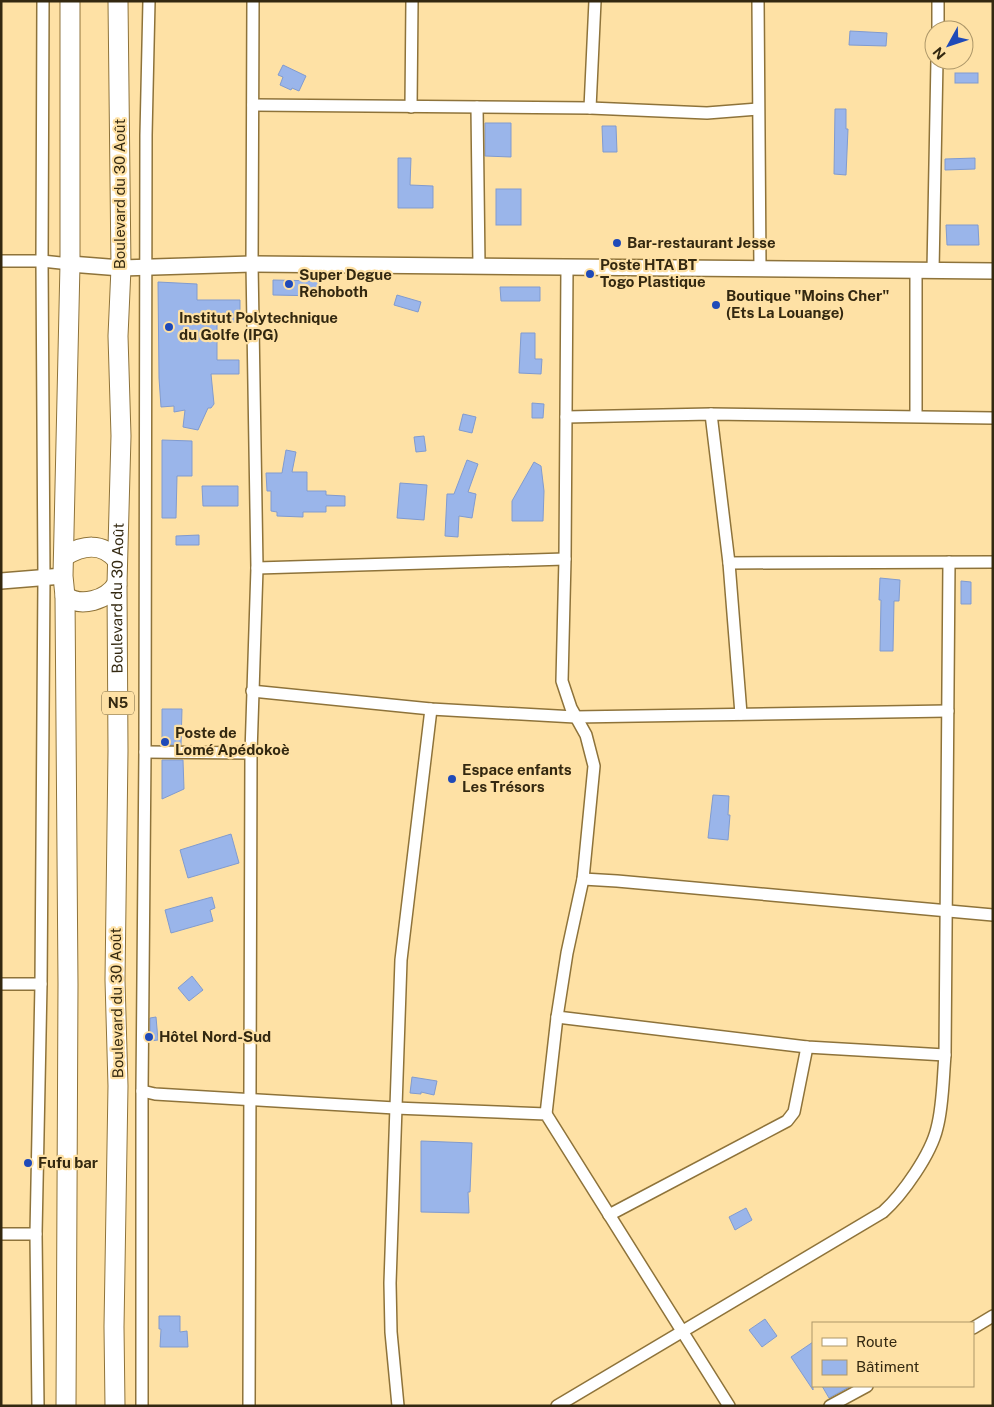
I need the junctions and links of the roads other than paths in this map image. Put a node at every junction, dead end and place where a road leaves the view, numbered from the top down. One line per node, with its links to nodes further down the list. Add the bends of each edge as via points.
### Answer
1 (43, 1): 18 (street)
2 (70, 1): 19 (highway)
3 (118, 1): 23 (highway, Boulevard du 30 Août / N5)
4 (149, 1): 24 (street)
5 (253, 1): 12 (street)
6 (412, 1): 13 (street)
7 (595, 1): 15 (street)
8 (758, 1): 16 (street)
9 (938, 1): 10 (street)
10 (938, 20)
11 (937, 70): 27 (street)
12 (252, 106): 13 (street); 20 (street)
13 (411, 107): 14 (street)
14 (477, 107): 15 (street); 21 (street)
15 (590, 108): 16 (street, via 707,113)
16 (758, 109): 25 (street)
17 (1, 261): 18 (street)
18 (42, 261): 19 (street); 41 (street)
19 (70, 264): 23 (street); 33 (highway)
20 (252, 264): 21 (street); 24 (street); 39 (street)
21 (478, 266): 22 (street)
22 (567, 267): 25 (street); 31 (street)
23 (121, 268): 24 (street); 35 (highway, Boulevard du 30 Août / N5)
24 (146, 268): 50 (street)
25 (760, 269): 26 (street)
26 (916, 270): 27 (street); 30 (street)
27 (933, 270): 28 (street)
28 (993, 271)
29 (711, 414): 30 (street); 31 (street); 38 (street)
30 (916, 416): 32 (street)
31 (566, 417): 34 (street)
32 (993, 418)
33 (65, 556): 35 (highway, via 74,550 96,547 106,549); 40 (highway)
34 (566, 559): 39 (street); 49 (street, via 562,681)
35 (117, 560): 43 (highway, Boulevard du 30 Août / N5)
36 (949, 562): 37 (street); 38 (street); 47 (street)
37 (993, 562)
38 (729, 563): 48 (street)
39 (256, 568): 45 (street)
40 (63, 576): 41 (street); 44 (highway)
41 (44, 578): 42 (street); 56 (street)
42 (1, 581)
43 (117, 584): 44 (highway, via 107,596 95,600 71,601); 73 (highway, Boulevard du 30 Août / N5)
44 (65, 596): 72 (highway, via 68,984)
45 (252, 691): 46 (street); 51 (street)
46 (431, 709): 49 (street); 62 (street, via 401,960)
47 (948, 711): 48 (street); 53 (street)
48 (740, 714): 49 (street)
49 (576, 717): 52 (street, via 586,736 594,766)
50 (145, 752): 51 (street); 60 (street)
51 (252, 754): 61 (street)
52 (583, 879): 53 (street); 57 (street)
53 (946, 910): 54 (street); 59 (street)
54 (993, 915)
55 (1, 984): 56 (street)
56 (41, 984): 66 (street)
57 (557, 1017): 58 (street); 63 (street)
58 (807, 1047): 59 (street); 64 (street, via 794,1112 787,1120)
59 (945, 1055): 69 (street, via 935,1138 900,1195 875,1217)
60 (142, 1092): 61 (street); 74 (street)
61 (249, 1100): 62 (street); 75 (street)
62 (395, 1108): 63 (street); 76 (street, via 390,1307)
63 (546, 1114): 64 (street)
64 (609, 1216): 69 (street)
65 (1, 1234): 66 (street)
66 (36, 1234): 71 (street)
67 (991, 1321): 68 (street)
68 (974, 1328)
69 (683, 1330): 77 (street); 78 (street)
70 (865, 1387): 79 (street)
71 (38, 1406)
72 (66, 1406)
73 (115, 1406)
74 (142, 1406)
75 (249, 1406)
76 (398, 1406)
77 (557, 1406)
78 (729, 1406)
79 (830, 1406)

